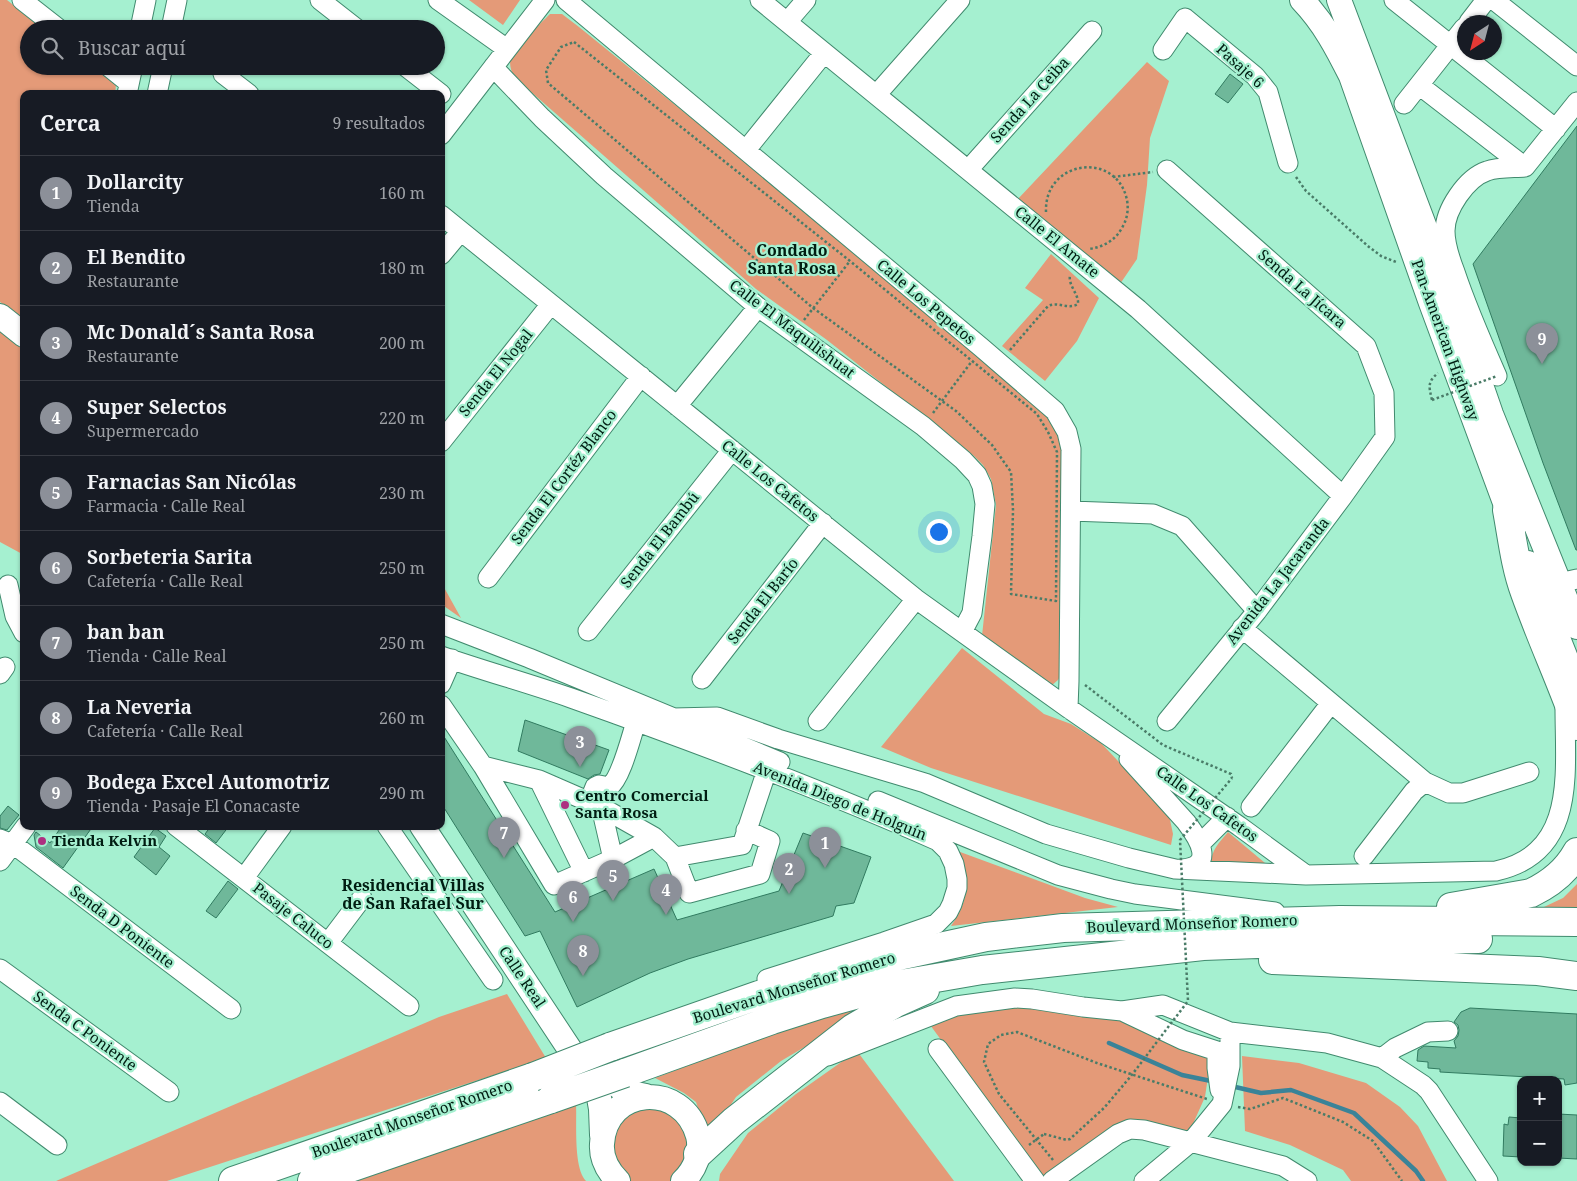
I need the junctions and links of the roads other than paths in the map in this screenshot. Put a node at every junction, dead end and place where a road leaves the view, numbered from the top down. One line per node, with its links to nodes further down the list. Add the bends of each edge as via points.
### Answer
1 (22, 0): 17 (street)
2 (146, 0): 18 (street)
3 (177, 0): 19 (street)
4 (320, 0): 20 (street)
5 (438, 0): 25 (street)
6 (545, 0): 25 (street)
7 (566, 0): 44 (street, Calle Los Pepetos)
8 (760, 0): 21 (street, Calle El Amate)
9 (806, 0): 21 (street)
10 (960, 0): 37 (street)
11 (1302, 0): 63 (main road, Pan-American Highway, via 1324,26 1351,76)
12 (1339, 0): 67 (main road, Pan-American Highway, via 1441,270 1491,414)
13 (1394, 0): 24 (street)
14 (1486, 0): 16 (street)
15 (1494, 0): 28 (street)
16 (1474, 15)
17 (48, 20)
18 (142, 20)
19 (173, 20)
20 (346, 20)
21 (787, 22): 27 (street, Calle El Amate)
22 (1092, 31): 47 (street, Senda La Ceiba)
23 (1457, 37): 24 (street)
24 (1451, 45): 33 (street); 42 (street)
25 (507, 49): 29 (street)
26 (1164, 50): 45 (street, Pasaje 6, via 1185,18 1255,76 1268,92)
27 (824, 53): 37 (street, Calle El Amate); 44 (street)
28 (1577, 66)
29 (493, 67): 41 (street); 53 (street, Calle El Maquilishuat, via 604,176)
30 (161, 75): 34 (street)
31 (224, 75): 35 (street)
32 (417, 75): 36 (street)
33 (1419, 85): 40 (street); 46 (street)
34 (158, 90)
35 (244, 90)
36 (436, 90)
37 (877, 94): 47 (street, Calle El Amate)
38 (445, 97): 41 (street)
39 (1577, 102): 42 (street)
40 (1404, 104)
41 (461, 109): 43 (street)
42 (1556, 129): 46 (street)
43 (445, 130)
44 (746, 150): 64 (street, Calle Los Pepetos, via 977,355 999,363 1055,411 1067,432 1071,449)
45 (1288, 163)
46 (1525, 167): 57 (street, via 1487,171 1472,180 1448,214 1445,231 1448,253 1465,302)
47 (968, 170): 62 (street, Calle El Amate, via 1138,309)
48 (1166, 170): 60 (street, Senda La Jícara, via 1366,346 1384,393)
49 (445, 218): 50 (street, Calle Los Cafetos)
50 (461, 231): 51 (street); 52 (street, Calle Los Cafetos)
51 (445, 250)
52 (551, 304): 56 (street, Calle Los Cafetos); 59 (street, Senda El Nogal)
53 (758, 307): 58 (street); 77 (street, Calle El Maquilishuat, via 923,426 977,475 984,494 982,536 972,613)
54 (0, 316): 55 (main road)
55 (20, 332)
56 (640, 376): 58 (street, Calle Los Cafetos); 66 (street, Senda El Cortéz Blanco)
57 (1497, 376)
58 (677, 406): 61 (street, Calle Los Cafetos)
59 (445, 437)
60 (1385, 437): 62 (street, Avenida La Jacaranda)
61 (732, 450): 65 (street, Calle Los Cafetos); 76 (street, Senda El Bambú)
62 (1343, 496): 70 (street, Avenida La Jacaranda)
63 (1507, 510): 81 (highway, via 1524,591)
64 (1071, 511): 70 (street, via 1153,514 1182,526); 83 (street, Calle Los Pepetos)
65 (823, 523): 69 (street, Calle Los Cafetos); 80 (street, Senda El Barío)
66 (488, 578)
67 (1568, 581): 74 (main road, Pan-American Highway)
68 (8, 585): 72 (street)
69 (916, 598): 77 (street, Calle Los Cafetos); 86 (street)
70 (1256, 611): 75 (street, Avenida La Jacaranda)
71 (445, 615): 79 (street)
72 (20, 625)
73 (445, 626): 79 (street, Avenida Diego de Holguín)
74 (1577, 627)
75 (1242, 628): 82 (street); 87 (street, Avenida La Jacaranda)
76 (588, 631)
77 (962, 632): 83 (street, Calle Los Cafetos)
78 (446, 658): 88 (street, Avenida Diego de Holguín)
79 (528, 658): 85 (street, Avenida Diego de Holguín)
80 (702, 679)
81 (1571, 690): 89 (highway); 116 (street, via 1562,814 1549,839 1534,854 1516,865 1496,871)
82 (1331, 703): 95 (street); 97 (street)
83 (1068, 708): 90 (street, Calle Los Cafetos)
84 (445, 710): 91 (street)
85 (673, 718): 114 (street, via 717,717 778,739 925,783 1046,834); 119 (street, Avenida Diego de Holguín, via 1058,875 1135,894)
86 (818, 721)
87 (1167, 721)
88 (636, 722): 92 (street, Avenida Diego de Holguín); 96 (street, via 613,785 609,788 595,787)
89 (1577, 726)
90 (1107, 735): 98 (street, Calle Los Cafetos); 108 (street, Calle Los Cafetos, via 1186,822)
91 (483, 766): 94 (street); 115 (street, via 554,885)
92 (767, 770): 105 (street); 134 (street, Avenida Diego de Holguín, via 938,841 954,864 957,888 952,904 943,918 930,927 754,983 675,1012)
93 (1529, 772): 95 (street, via 1463,793 1450,793)
94 (538, 780): 96 (street); 115 (street)
95 (1425, 782): 110 (street, via 1414,791)
96 (595, 805): 106 (street); 112 (street)
97 (1251, 807)
98 (1227, 818): 108 (street); 116 (street, Calle Los Cafetos)
99 (21, 830): 107 (street)
100 (181, 830): 117 (street, Pasaje Caluco)
101 (279, 830): 117 (street)
102 (390, 830): 128 (street)
103 (425, 830): 142 (main road, Calle Real, via 598,1092)
104 (438, 830): 139 (main road, Calle Real, via 574,1034 615,1086 627,1093)
105 (746, 830): 111 (street, via 742,845); 111 (street, via 770,841 760,874 690,893)
106 (654, 837): 111 (street); 112 (street)
107 (6, 842): 113 (street); 130 (street, Senda D Poniente)
108 (1200, 844): 114 (street, via 1202,854 1197,864)
109 (1577, 852): 120 (highway, via 1559,874 1531,893)
110 (1364, 856)
111 (675, 857)
112 (613, 858): 115 (street)
113 (0, 861)
114 (1175, 869): 116 (street)
115 (584, 872)
116 (1306, 875)
117 (244, 878): 123 (street, Pasaje Caluco)
118 (362, 898): 123 (street)
119 (1340, 920): 120 (highway, Boulevard Monseñor Romero); 134 (highway, Boulevard Monseñor Romero, via 1063,928 986,937 866,963)
120 (1381, 920): 121 (highway)
121 (1577, 922)
122 (1577, 937): 124 (highway, via 1203,946)
123 (328, 943): 129 (street, Pasaje Caluco)
124 (1089, 958): 126 (highway, Boulevard Monseñor Romero); 127 (highway, via 1337,962 1538,971)
125 (0, 969): 138 (street, Senda C Poniente)
126 (982, 970): 137 (highway, via 934,985 896,1003 853,1028); 148 (highway, Boulevard Monseñor Romero, bridge, via 901,984 822,1004)
127 (1577, 976)
128 (493, 980)
129 (409, 1006)
130 (231, 1009)
131 (1122, 1011): 133 (street, via 1163,1005); 137 (street, via 1015,998 956,1006); 141 (street, via 1183,1040 1217,1051)
132 (1448, 1031): 136 (street, via 1428,1032)
133 (1230, 1032): 136 (street, via 1327,1043); 141 (street, via 1230,1066)
134 (613, 1046): 147 (highway, Boulevard Monseñor Romero, bridge)
135 (938, 1049): 150 (street)
136 (1382, 1058): 153 (street, via 1429,1091)
137 (808, 1063): 145 (highway, via 717,1136)
138 (169, 1092)
139 (646, 1096): 142 (main road, via 618,1108); 145 (main road, Calle Real, via 675,1103 686,1112 698,1139)
140 (0, 1102): 144 (street)
141 (1222, 1104): 143 (street)
142 (602, 1135): 149 (main road, Calle Real, via 605,1163)
143 (1191, 1142): 146 (street, via 1130,1129); 151 (street); 152 (street, via 1283,1166)
144 (57, 1145)
145 (693, 1171)
146 (1057, 1177)
147 (233, 1181)
148 (312, 1181)
149 (618, 1181)
150 (1036, 1181)
151 (1144, 1181)
152 (1307, 1181)
153 (1488, 1181)

